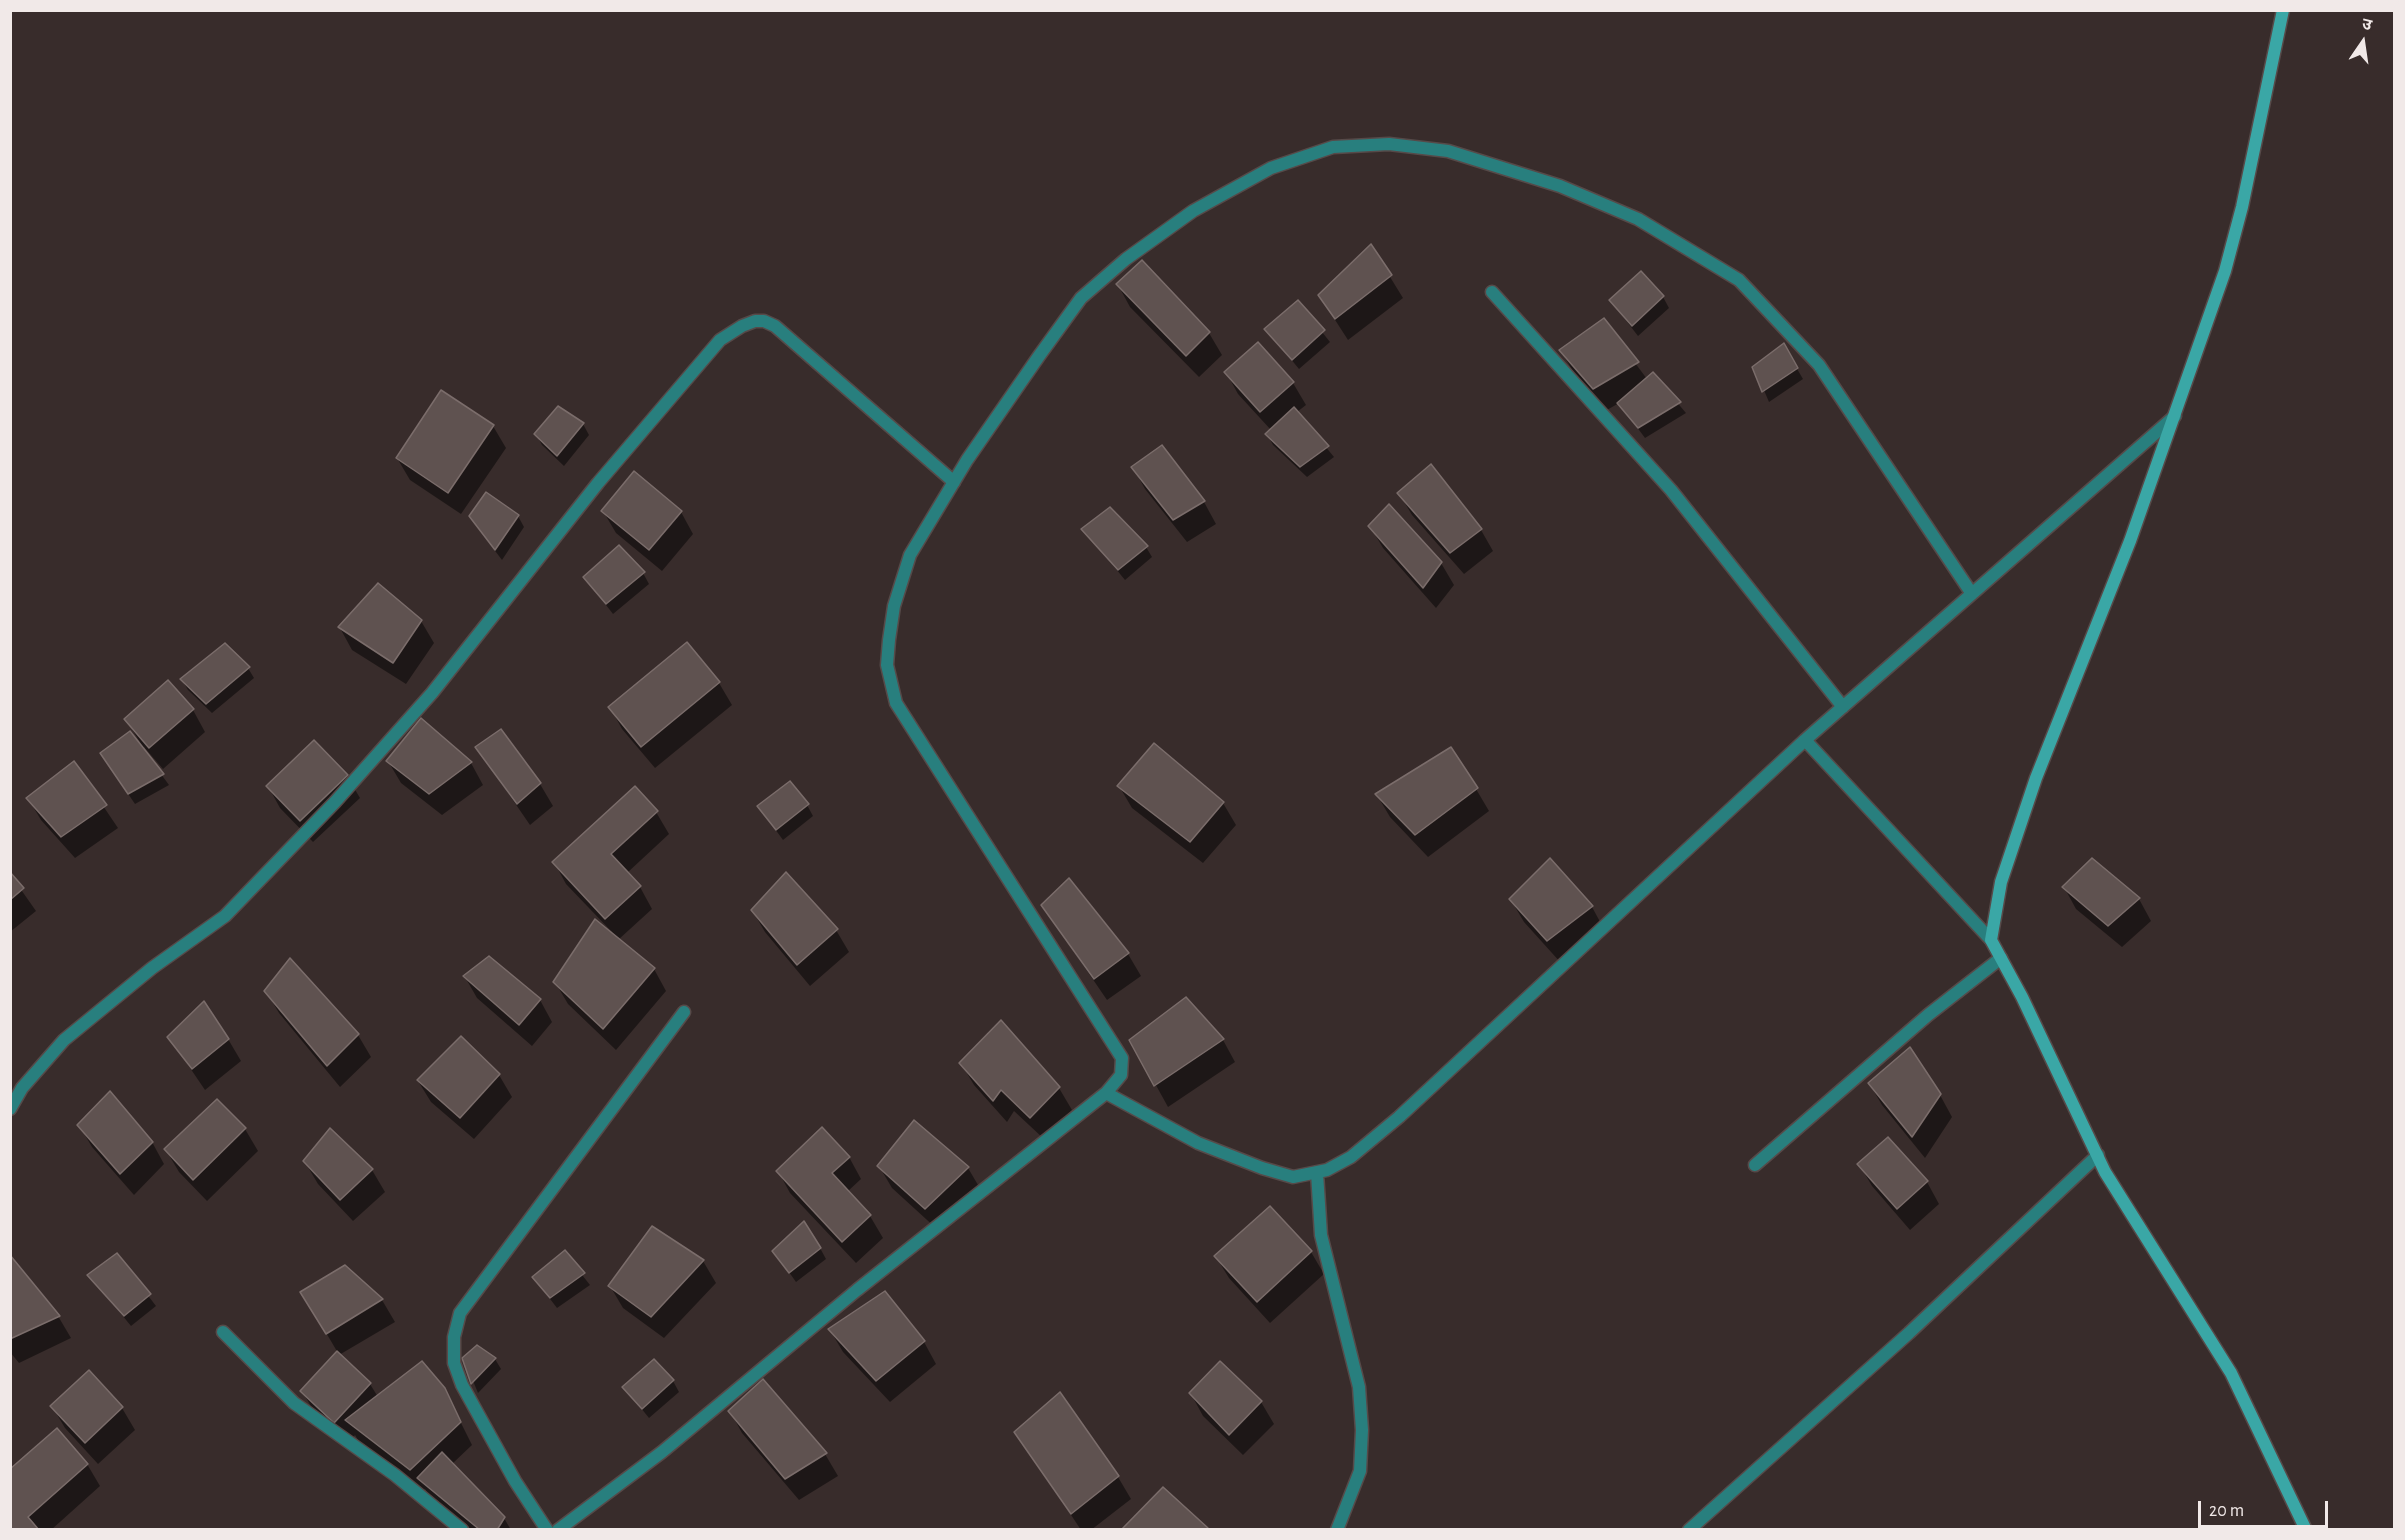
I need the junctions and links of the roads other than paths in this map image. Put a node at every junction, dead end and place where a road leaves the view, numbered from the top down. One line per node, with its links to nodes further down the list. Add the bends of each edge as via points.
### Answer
1 (2283, 10): 3 (street, via 2228,261)
2 (1492, 292): 6 (street, via 1671,490)
3 (2175, 416): 5 (street); 8 (street, via 2130,542 2036,778 2001,882)
4 (954, 482): 5 (street, via 1081,298 1126,259 1193,211 1271,168 1333,147 1389,144 1448,151 1560,186 1638,219 1739,280 1819,365); 11 (street, via 910,555 894,606 888,665 891,688 916,738 1122,1058 1121,1075); 12 (street, via 775,326 764,321 742,326 720,340 598,483 432,693 335,802 225,916 152,968 64,1040 22,1088)
5 (1972, 594): 6 (street)
6 (1843, 707): 7 (street)
7 (1805, 740): 8 (street); 15 (street, via 1399,1117 1351,1157)
8 (1991, 940): 9 (street)
9 (2001, 958): 13 (street); 14 (street, via 1928,1015)
10 (684, 1012): 18 (street, via 460,1313 454,1337 454,1363 462,1385)
11 (1106, 1093): 15 (street, via 1198,1143 1262,1168 1293,1177); 19 (street, via 857,1290 662,1452)
12 (10, 1108)
13 (2098, 1155): 21 (street, via 1910,1333); 22 (street, via 2231,1373)
14 (1755, 1165)
15 (1317, 1173): 20 (street, via 1321,1235 1359,1387 1362,1430 1360,1471)
16 (223, 1332): 17 (street, via 294,1403 395,1475)
17 (462, 1530)
18 (547, 1530)
19 (558, 1530)
20 (1337, 1530)
21 (1689, 1530)
22 (2306, 1530)

